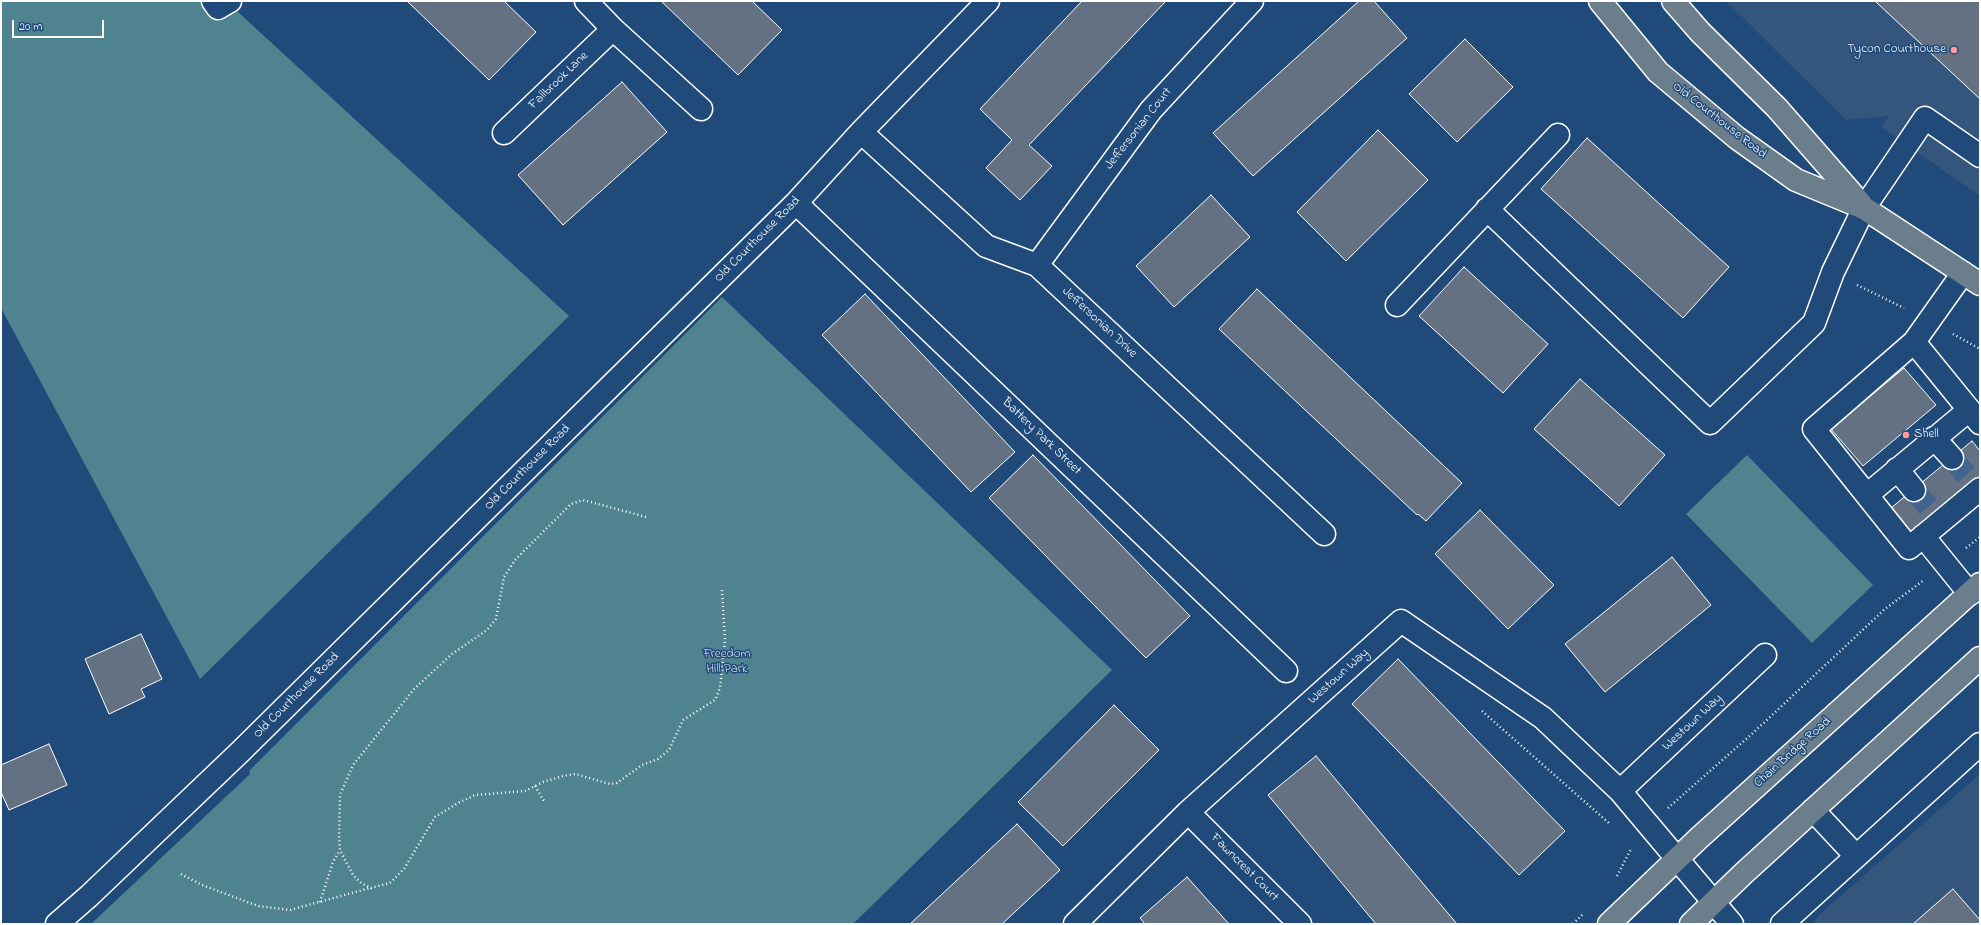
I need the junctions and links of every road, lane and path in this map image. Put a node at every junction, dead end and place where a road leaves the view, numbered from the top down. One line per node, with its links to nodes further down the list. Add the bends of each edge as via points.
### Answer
1 (213, 1): 2 (street, via 218,8)
2 (230, 1)
3 (586, 1): 8 (street)
4 (988, 1): 10 (street, Old Courthouse Road)
5 (1252, 1): 17 (street, Jeffersonian Court, via 1151,110)
6 (1600, 1): 15 (main road, Old Courthouse Road, via 1658,72 1737,138 1796,180)
7 (1673, 1): 15 (main road, Old Courthouse Road, via 1700,32 1776,108)
8 (613, 29): 9 (street); 11 (street, Fallbrook Lane)
9 (701, 109)
10 (861, 132): 14 (street, Old Courthouse Road); 17 (street, Jeffersonian Drive, via 986,246)
11 (504, 133)
12 (1558, 135): 16 (street)
13 (1980, 156): 15 (street, via 1925,118)
14 (796, 203): 37 (street, Battery Park Street); 57 (street, Old Courthouse Road, via 240,752)
15 (1864, 208): 16 (street, via 1814,323 1710,423); 18 (main road, Old Courthouse Road)
16 (1488, 209): 19 (street)
17 (1037, 265): 29 (street, Jeffersonian Drive)
18 (1971, 279): 20 (street)
19 (1397, 305)
20 (1914, 342): 21 (street); 27 (street, via 1814,429)
21 (1975, 416): 22 (street)
22 (1934, 438): 23 (street); 24 (street)
23 (1952, 458)
24 (1897, 469): 26 (street); 27 (street)
25 (1978, 487): 30 (street, via 1938,518)
26 (1914, 490)
27 (1867, 495): 30 (street, via 1909,548)
28 (646, 517): 48 (path, via 583,500 571,504 515,560 504,577 496,619 487,630 452,654 415,688 353,765 340,795)
29 (1324, 534)
30 (1923, 536): 32 (street)
31 (1980, 537): 32 (path)
32 (1945, 564): 33 (street); 43 (path, via 1885,609 1753,733)
33 (1975, 589): 50 (main road, Chain Bridge Road)
34 (722, 590): 40 (path, via 725,640 720,688 715,700 683,720 669,750 658,759 642,765 618,783 610,784 575,774)
35 (1765, 655): 41 (street, Westown Way)
36 (1980, 658): 44 (main road)
37 (1286, 671)
38 (1481, 710): 46 (path)
39 (1980, 744): 49 (street)
40 (535, 786): 42 (path); 53 (path, via 525,791 475,796 435,817 404,869 390,883)
41 (1620, 791): 45 (street, Westown Way, via 1543,718 1401,621); 50 (street, Westown Way)
42 (544, 801)
43 (1668, 808)
44 (1813, 810): 49 (street); 55 (main road)
45 (1188, 812): 58 (street, Westown Way); 59 (street, Fawncrest Court)
46 (1612, 826)
47 (1627, 843): 52 (path, via 1631,849)
48 (340, 850): 53 (path, via 353,875); 54 (path, via 333,862)
49 (1856, 856): 64 (street)
50 (1676, 859): 55 (street, Westown Way); 61 (main road, Chain Bridge Road)
51 (181, 874): 54 (path, via 202,885 258,906 290,910)
52 (1615, 879)
53 (371, 888): 54 (path)
54 (320, 903)
55 (1713, 903): 62 (main road); 63 (street, Westown Way)
56 (1584, 912): 60 (path)
57 (57, 924)
58 (1075, 924)
59 (1300, 924)
60 (1573, 924)
61 (1609, 924)
62 (1691, 924)
63 (1732, 924)
64 (1782, 924)

